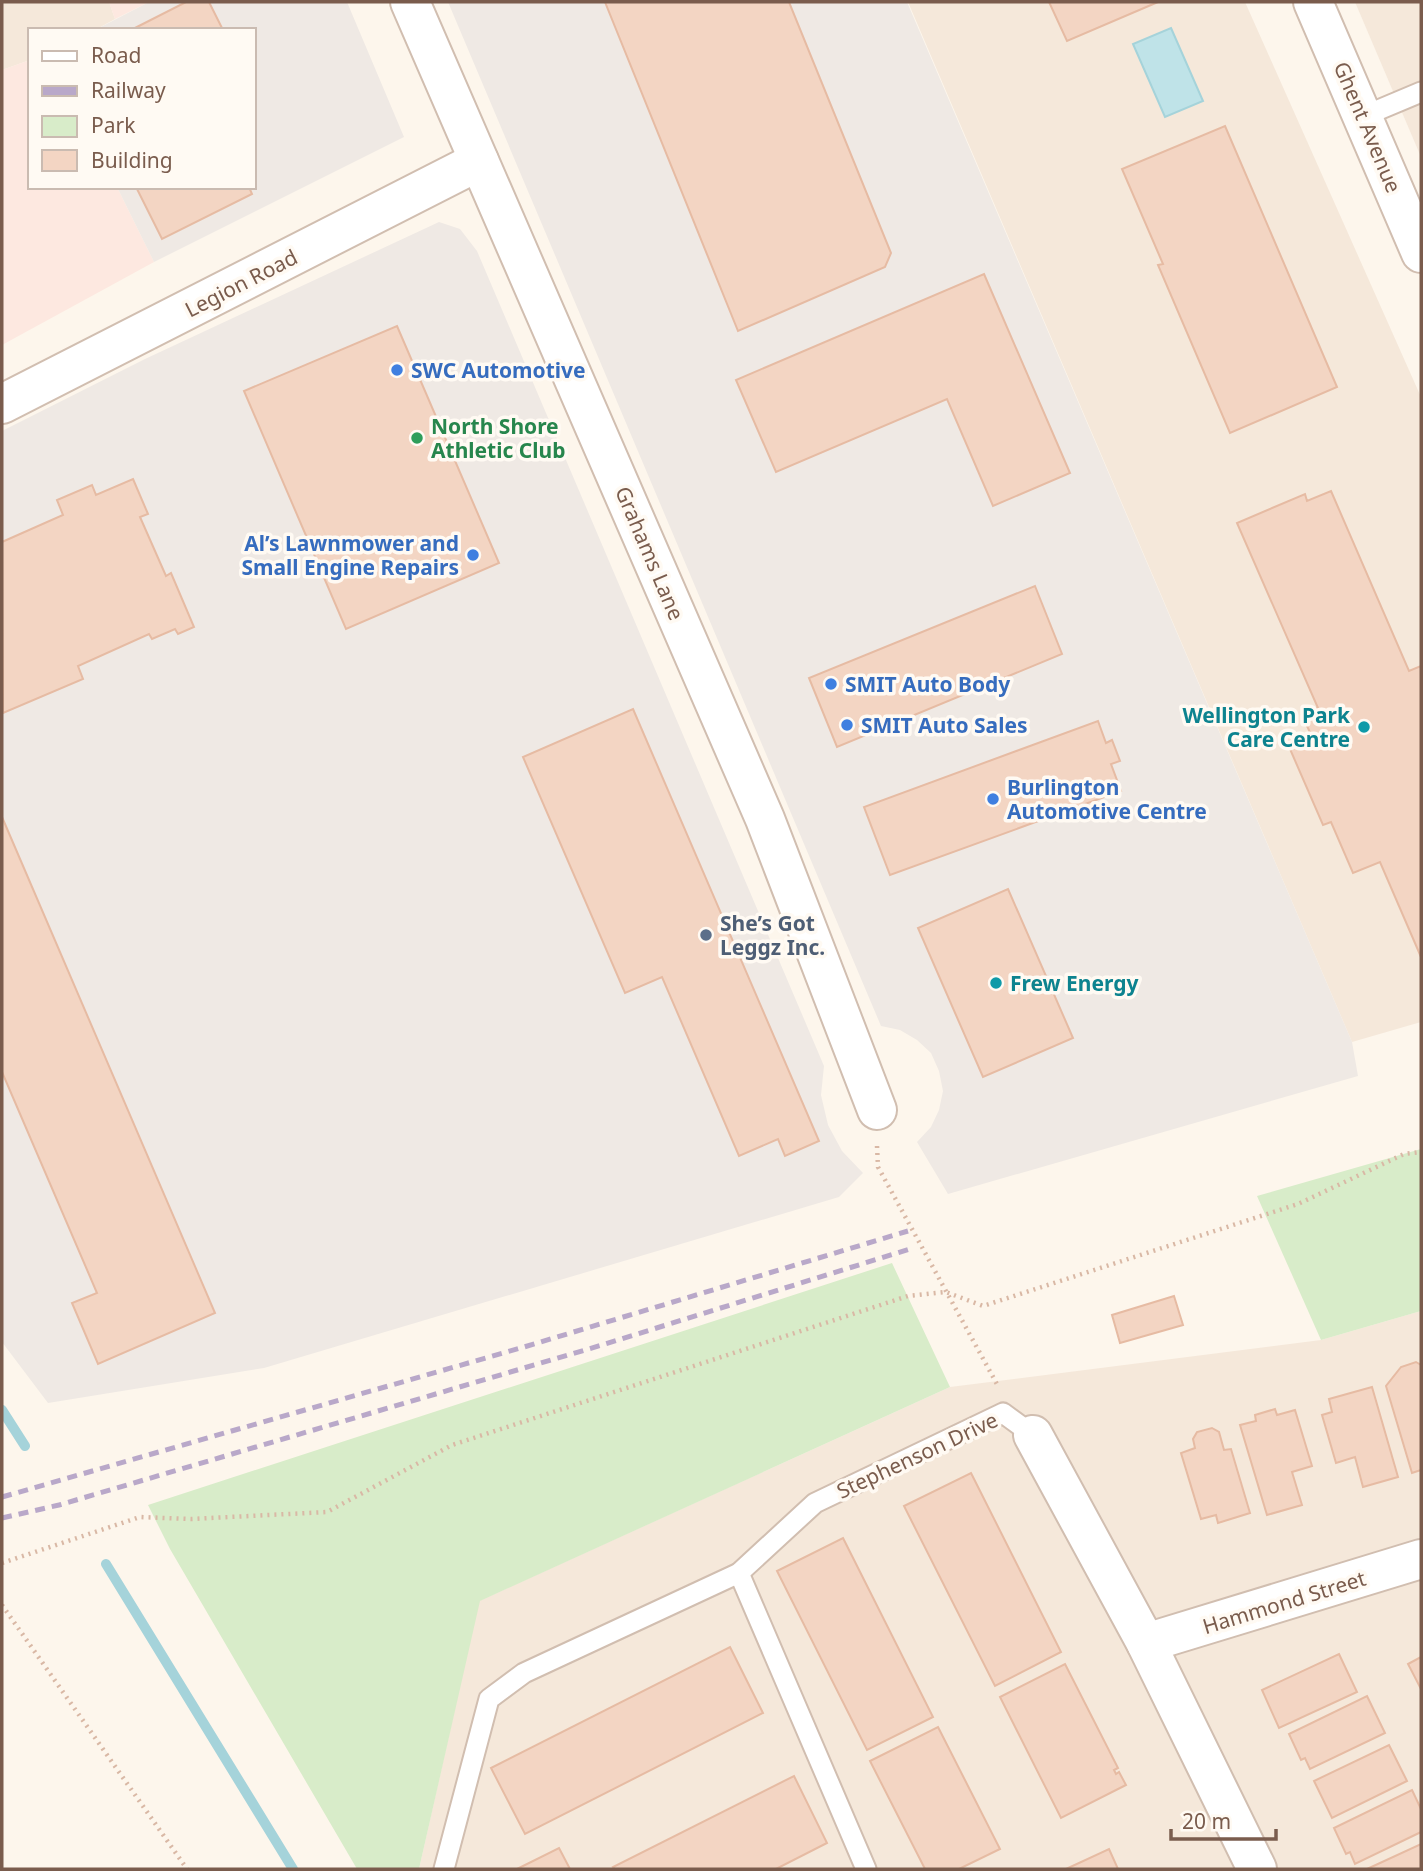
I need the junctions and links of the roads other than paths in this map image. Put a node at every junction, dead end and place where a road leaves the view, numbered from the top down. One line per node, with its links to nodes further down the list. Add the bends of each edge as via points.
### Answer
1 (410, 2): 5 (street, Grahams Lane)
2 (1313, 2): 4 (street, Ghent Avenue)
3 (1421, 92): 4 (lane)
4 (1364, 116): 6 (street, Ghent Avenue)
5 (479, 161): 7 (street, Legion Road); 8 (street, Grahams Lane, via 765,819)
6 (1421, 253)
7 (2, 404)
8 (877, 1110)
9 (1033, 1435): 11 (lane, Stephenson Drive, via 1003,1413 815,1503); 12 (street, Stephenson Drive)
10 (1421, 1559): 12 (street, Hammond Street)
11 (739, 1573): 13 (lane, via 524,1673 489,1699); 14 (lane)
12 (1146, 1643): 15 (street, Stephenson Drive)
13 (444, 1869)
14 (866, 1869)
15 (1257, 1869)

